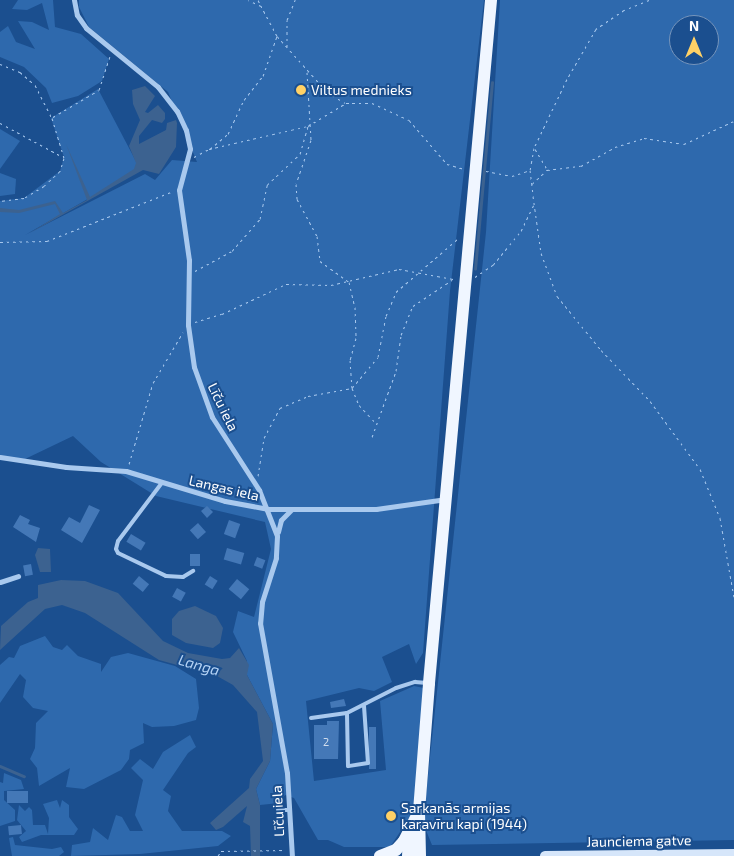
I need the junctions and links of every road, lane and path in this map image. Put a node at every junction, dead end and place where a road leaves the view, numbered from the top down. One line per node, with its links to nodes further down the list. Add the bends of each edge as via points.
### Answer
1 (74, 0): 10 (street, Līču iela, via 77,15 86,28)
2 (248, 0): 7 (path)
3 (258, 0): 7 (path)
4 (295, 0): 9 (path, via 287,20)
5 (491, 0): 24 (main road)
6 (649, 0): 18 (path, via 624,10 596,29 567,79)
7 (261, 6): 8 (path)
8 (277, 36): 9 (path); 19 (path, via 263,76 244,100 228,134)
9 (287, 48): 12 (path)
10 (111, 51): 14 (path, via 99,90); 21 (street, Līču iela, via 158,87 177,111 190,149)
11 (0, 64): 14 (path, via 20,72 35,85)
12 (307, 72): 13 (path, via 327,92); 17 (path)
13 (346, 103): 17 (path); 24 (path, via 372,103 409,120 447,164)
14 (52, 118): 20 (path)
15 (734, 121): 23 (path, via 684,144 644,138 615,148 581,166)
16 (0, 123): 20 (path)
17 (308, 126): 19 (path); 32 (path, via 300,154 267,185 260,219 232,251); 34 (path, via 311,140 296,184 296,199 317,236 320,261)
18 (534, 148): 22 (path); 23 (path)
19 (209, 149): 21 (path)
20 (64, 158): 27 (path, via 60,171 44,186 24,198)
21 (187, 161): 26 (street, Līču iela)
22 (530, 170): 24 (path, via 512,176 493,170); 25 (path)
23 (547, 170): 25 (path)
24 (476, 171): 29 (main road)
25 (531, 184): 28 (path)
26 (179, 190): 30 (path, via 47,241); 32 (street, Līču iela)
27 (0, 201)
28 (534, 203): 33 (path, via 521,231 493,265 478,277); 50 (path, via 541,253 557,296 601,350 650,401 700,469 720,518)
29 (471, 231): 31 (path, via 458,238); 33 (main road)
30 (0, 242)
31 (419, 272): 34 (path, via 399,269); 36 (path, via 396,292 386,316 378,357); 37 (path, via 453,279 413,306 401,334 396,371)
32 (190, 274): 35 (street, Līču iela)
33 (467, 277): 43 (main road)
34 (349, 282): 35 (path, via 286,284 222,314); 36 (path, via 355,308 356,338 350,360)
35 (188, 325): 40 (path, via 166,356 153,383); 41 (street, Līču iela, via 202,391 212,417)
36 (352, 388): 37 (path, via 359,405); 41 (path, via 308,396 280,408 264,438 261,467)
37 (377, 424): 38 (path)
38 (372, 437)
39 (0, 457): 40 (street, Langas iela, via 66,467)
40 (126, 471): 42 (street, Langas iela)
41 (255, 483): 44 (street, Līču iela)
42 (161, 484): 44 (street, Langas iela); 47 (lane, via 129,524 116,549 118,553 166,576 183,577)
43 (446, 499): 45 (street, Langas iela, via 376,509); 51 (main road)
44 (268, 509): 45 (street, Langas iela); 46 (street, Līču iela)
45 (291, 510): 46 (street, via 281,520)
46 (277, 536): 56 (street, Līču iela, via 260,622 287,773)
47 (193, 571)
48 (18, 576): 49 (street)
49 (0, 582)
50 (734, 597)
51 (429, 683): 52 (lane, via 415,682 396,688); 57 (main road)
52 (364, 706): 53 (lane); 53 (lane, via 368,763 348,766)
53 (347, 713): 54 (lane)
54 (311, 718)
55 (278, 810): 56 (lane)
56 (290, 810): 59 (street, Līču iela)
57 (419, 811): 58 (main road); 65 (main road)
58 (409, 835): 63 (main road, via 396,850); 64 (main road)
59 (292, 850): 61 (path, via 221,851); 62 (street, Līču iela)
60 (734, 854): 66 (main road, Jaunciema gatve)
61 (218, 856)
62 (292, 856)
63 (380, 856)
64 (408, 856)
65 (420, 856)
66 (545, 856)

